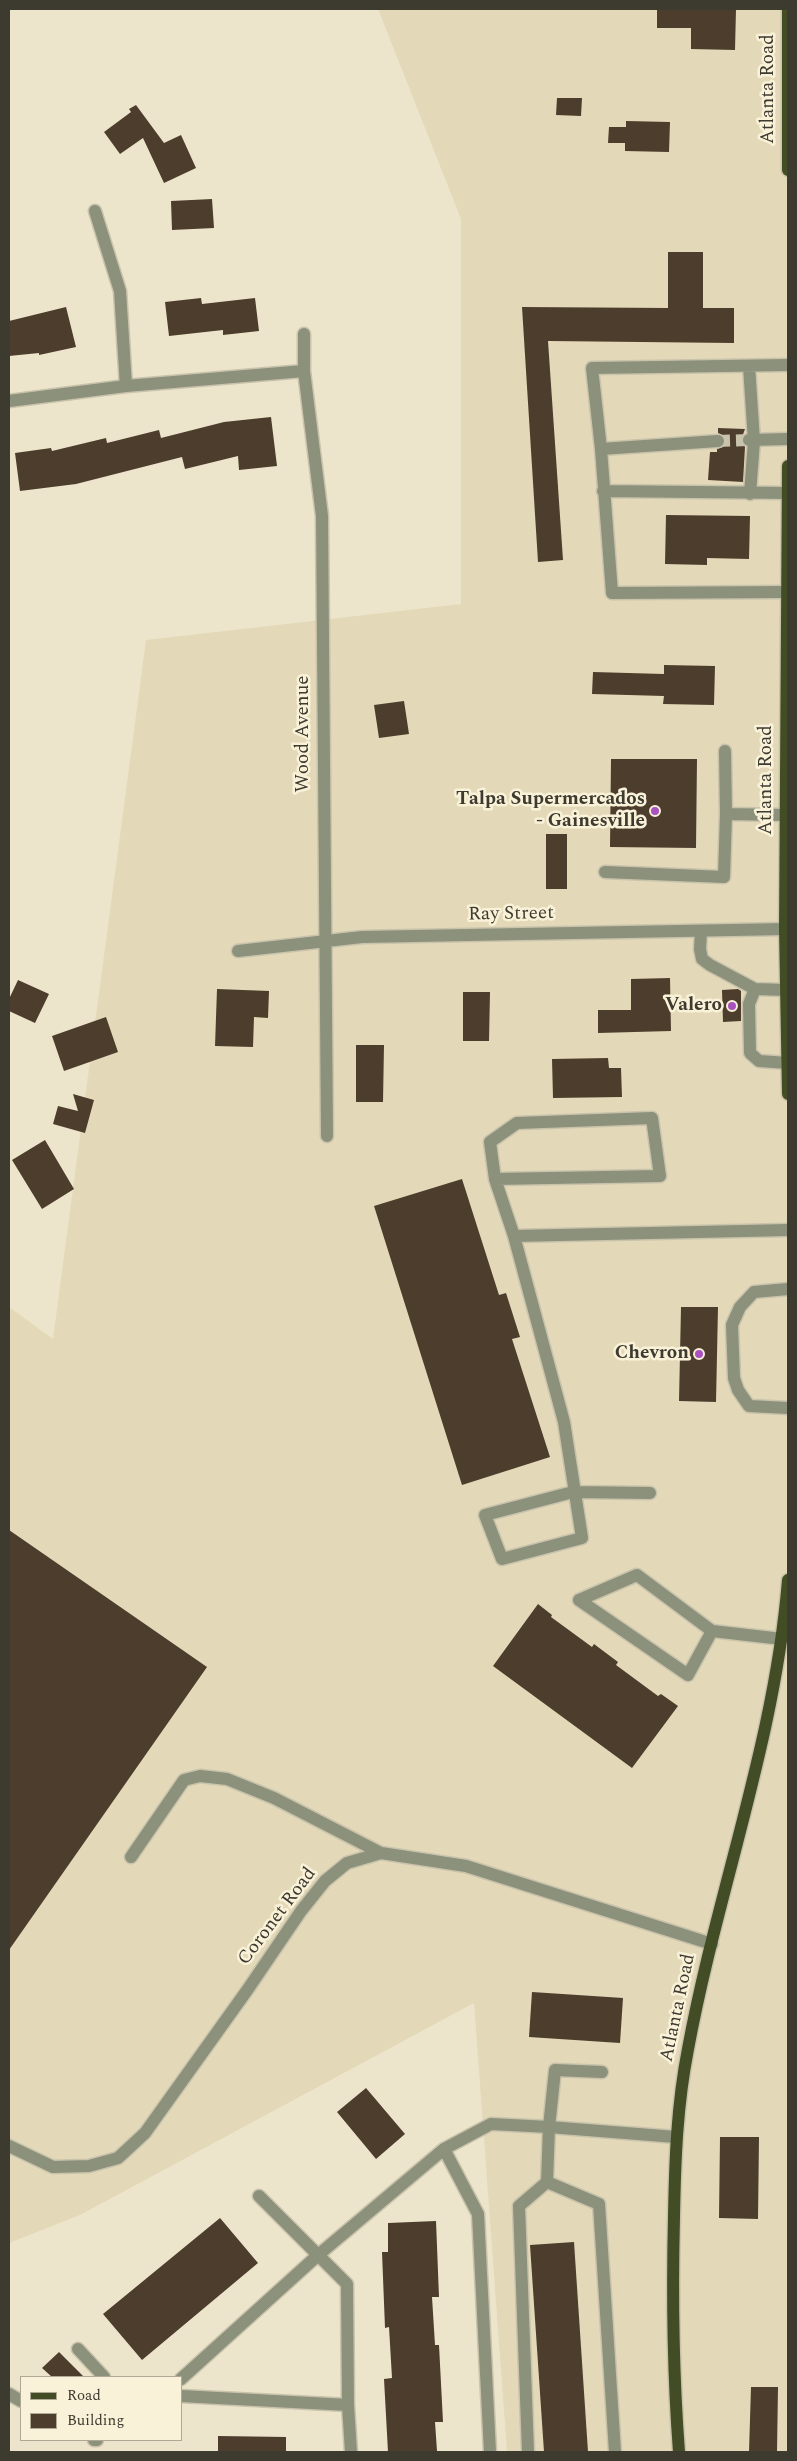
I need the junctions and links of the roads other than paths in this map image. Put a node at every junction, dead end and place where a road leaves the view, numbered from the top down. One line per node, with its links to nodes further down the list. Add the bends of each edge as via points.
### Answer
1 (788, 9): 2 (main road, Atlanta Road)
2 (788, 170)
3 (95, 211): 8 (street, via 120,291)
4 (304, 334): 7 (street, Wood Avenue)
5 (788, 365): 6 (street)
6 (749, 366): 12 (street); 13 (street, via 592,368)
7 (304, 371): 8 (street); 25 (street, Wood Avenue, via 322,516)
8 (126, 386): 9 (street)
9 (9, 401)
10 (788, 439): 12 (street)
11 (718, 440): 13 (street)
12 (751, 440): 17 (street)
13 (601, 449): 15 (street)
14 (788, 466): 16 (main road, Atlanta Road)
15 (603, 491): 17 (street); 18 (street, via 612,593)
16 (788, 493): 17 (street); 18 (main road, Atlanta Road)
17 (750, 494)
18 (787, 592): 21 (main road, Atlanta Road)
19 (725, 751): 20 (street)
20 (726, 814): 21 (street); 22 (street, via 724,877)
21 (786, 815): 23 (main road, Atlanta Road)
22 (606, 872)
23 (785, 929): 24 (street, Ray Street); 28 (main road, Atlanta Road)
24 (701, 930): 25 (street, Ray Street, via 372,936); 27 (street, via 702,958 710,966)
25 (324, 940): 26 (street, Ray Street); 31 (street, Wood Avenue)
26 (238, 951)
27 (755, 989): 28 (street); 29 (street, via 749,1004 750,1053 760,1061)
28 (786, 990): 29 (main road, Atlanta Road)
29 (788, 1063): 30 (main road, Atlanta Road)
30 (788, 1094)
31 (327, 1136)
32 (495, 1179): 32 (street, via 490,1142 517,1123 652,1118 660,1176); 34 (street)
33 (788, 1230): 34 (street)
34 (514, 1236): 37 (street, via 564,1422)
35 (788, 1290): 36 (street, via 754,1292 740,1307 732,1325 734,1378 738,1390 749,1406)
36 (788, 1408)
37 (573, 1492): 37 (street, via 582,1538 502,1559 485,1516); 38 (street)
38 (650, 1493)
39 (788, 1580): 41 (main road, Atlanta Road)
40 (712, 1631): 40 (street, via 688,1675 579,1600 637,1574); 41 (street)
41 (782, 1639): 44 (main road, Atlanta Road, via 769,1717)
42 (381, 1852): 43 (street, via 274,1798 227,1779 200,1776 184,1780); 44 (street, Coronet Road, via 466,1866); 48 (street, Coronet Road, via 347,1862 325,1881 145,2133 118,2158 89,2166 52,2167)
43 (131, 1857)
44 (712, 1944): 47 (main road, Atlanta Road, via 688,2048)
45 (602, 2072): 46 (street, via 555,2070)
46 (549, 2127): 47 (street); 49 (street, via 491,2124); 50 (street)
47 (676, 2137): 64 (main road, Atlanta Road, via 673,2370)
48 (9, 2146)
49 (444, 2149): 52 (street); 61 (street, via 478,2214)
50 (547, 2182): 62 (street, via 519,2206); 63 (street, via 598,2204)
51 (259, 2196): 52 (street)
52 (317, 2256): 55 (street); 59 (street, via 347,2284)
53 (78, 2349): 54 (street)
54 (103, 2376)
55 (182, 2378)
56 (9, 2394): 58 (street)
57 (182, 2396): 59 (street)
58 (20, 2400)
59 (348, 2405): 60 (street)
60 (351, 2452)
61 (490, 2452)
62 (528, 2452)
63 (615, 2452)
64 (679, 2452)

